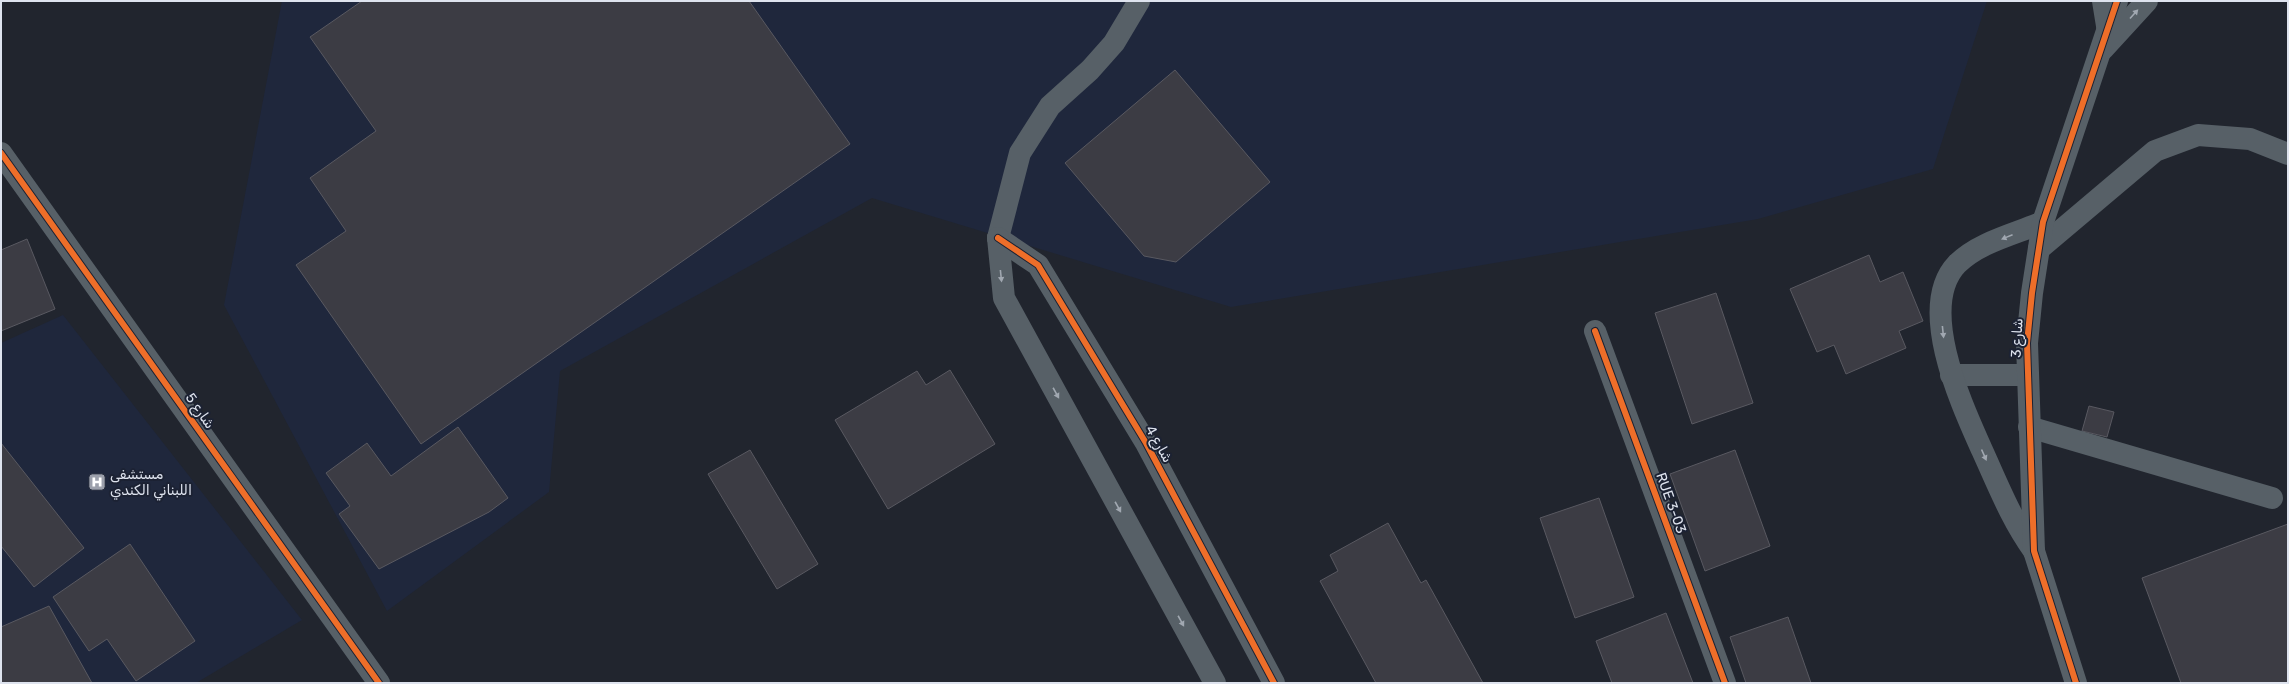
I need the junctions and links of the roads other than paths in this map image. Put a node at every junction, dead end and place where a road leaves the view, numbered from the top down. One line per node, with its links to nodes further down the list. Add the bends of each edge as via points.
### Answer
1 (1139, 1): 9 (street, via 1114,42 1090,70 1050,106 1020,153)
2 (2103, 1): 5 (street)
3 (2118, 1): 5 (street, شارع 3)
4 (2147, 1): 5 (street, one-way to 4)
5 (2105, 40): 8 (street, شارع 3)
6 (1, 153): 17 (street, شارع 5)
7 (2288, 154): 10 (street, via 2250,139 2198,135 2191,137 2155,151)
8 (2043, 222): 10 (street, شارع 3); 12 (street, شارع 3, one-way to 12, via 1972,251 1956,265 1946,282 1940,302 1945,349)
9 (998, 238): 18 (street, one-way to 18, via 1004,298); 19 (street, شارع 4, via 1038,265 1146,443)
10 (2039, 249): 13 (street, شارع 3, via 2029,329)
11 (1595, 331): 20 (street, RUE 3-03)
12 (1951, 375): 13 (street, شارع 3); 16 (street, شارع 3, one-way to 16, via 2006,507)
13 (2027, 375): 14 (street, شارع 3)
14 (2029, 427): 15 (street); 16 (street, شارع 3)
15 (2272, 498)
16 (2034, 551): 21 (street, شارع 3)
17 (379, 683)
18 (1215, 683)
19 (1274, 683)
20 (1725, 683)
21 (2076, 683)

